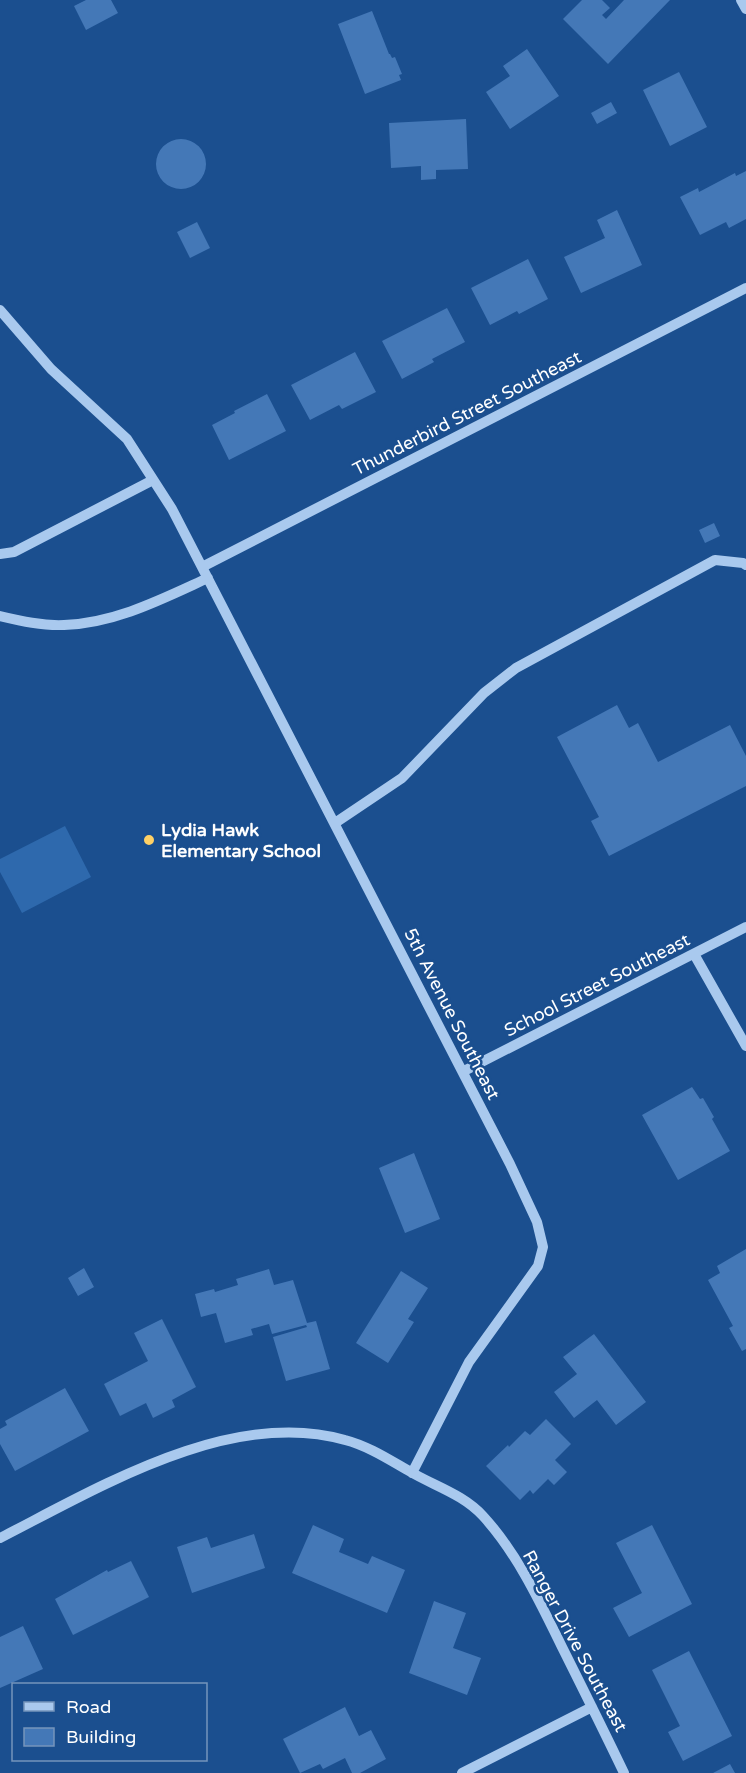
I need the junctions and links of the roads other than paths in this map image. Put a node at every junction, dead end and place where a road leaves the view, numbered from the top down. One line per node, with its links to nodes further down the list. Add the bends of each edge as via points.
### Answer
1 (741, 0): 2 (street)
2 (746, 9)
3 (746, 288): 8 (street, Thunderbird Street Southeast)
4 (0, 310): 5 (street, 5th Avenue Southeast, via 51,369 127,439)
5 (153, 480): 6 (street, via 14,552); 8 (street, 5th Avenue Southeast)
6 (0, 554)
7 (746, 565): 11 (street, via 715,560 516,669 484,693 402,778)
8 (202, 567): 9 (street, 5th Avenue Southeast)
9 (208, 578): 10 (street, via 108,620 63,625); 11 (street, 5th Avenue Southeast)
10 (0, 616)
11 (335, 823): 15 (street, 5th Avenue Southeast)
12 (746, 927): 13 (street, School Street Southeast)
13 (694, 954): 14 (street); 15 (street, School Street Southeast)
14 (746, 1046)
15 (464, 1071): 16 (street, 5th Avenue Southeast, via 537,1222 543,1247 538,1266 469,1362)
16 (412, 1473): 17 (street, Ranger Drive Southeast, via 380,1453 345,1440 313,1433 249,1436 207,1444 132,1470); 18 (street, Ranger Drive Southeast, via 452,1492 482,1514 539,1601)
17 (0, 1538)
18 (592, 1707): 19 (street); 20 (street, Ranger Drive Southeast)
19 (462, 1773)
20 (624, 1773)

